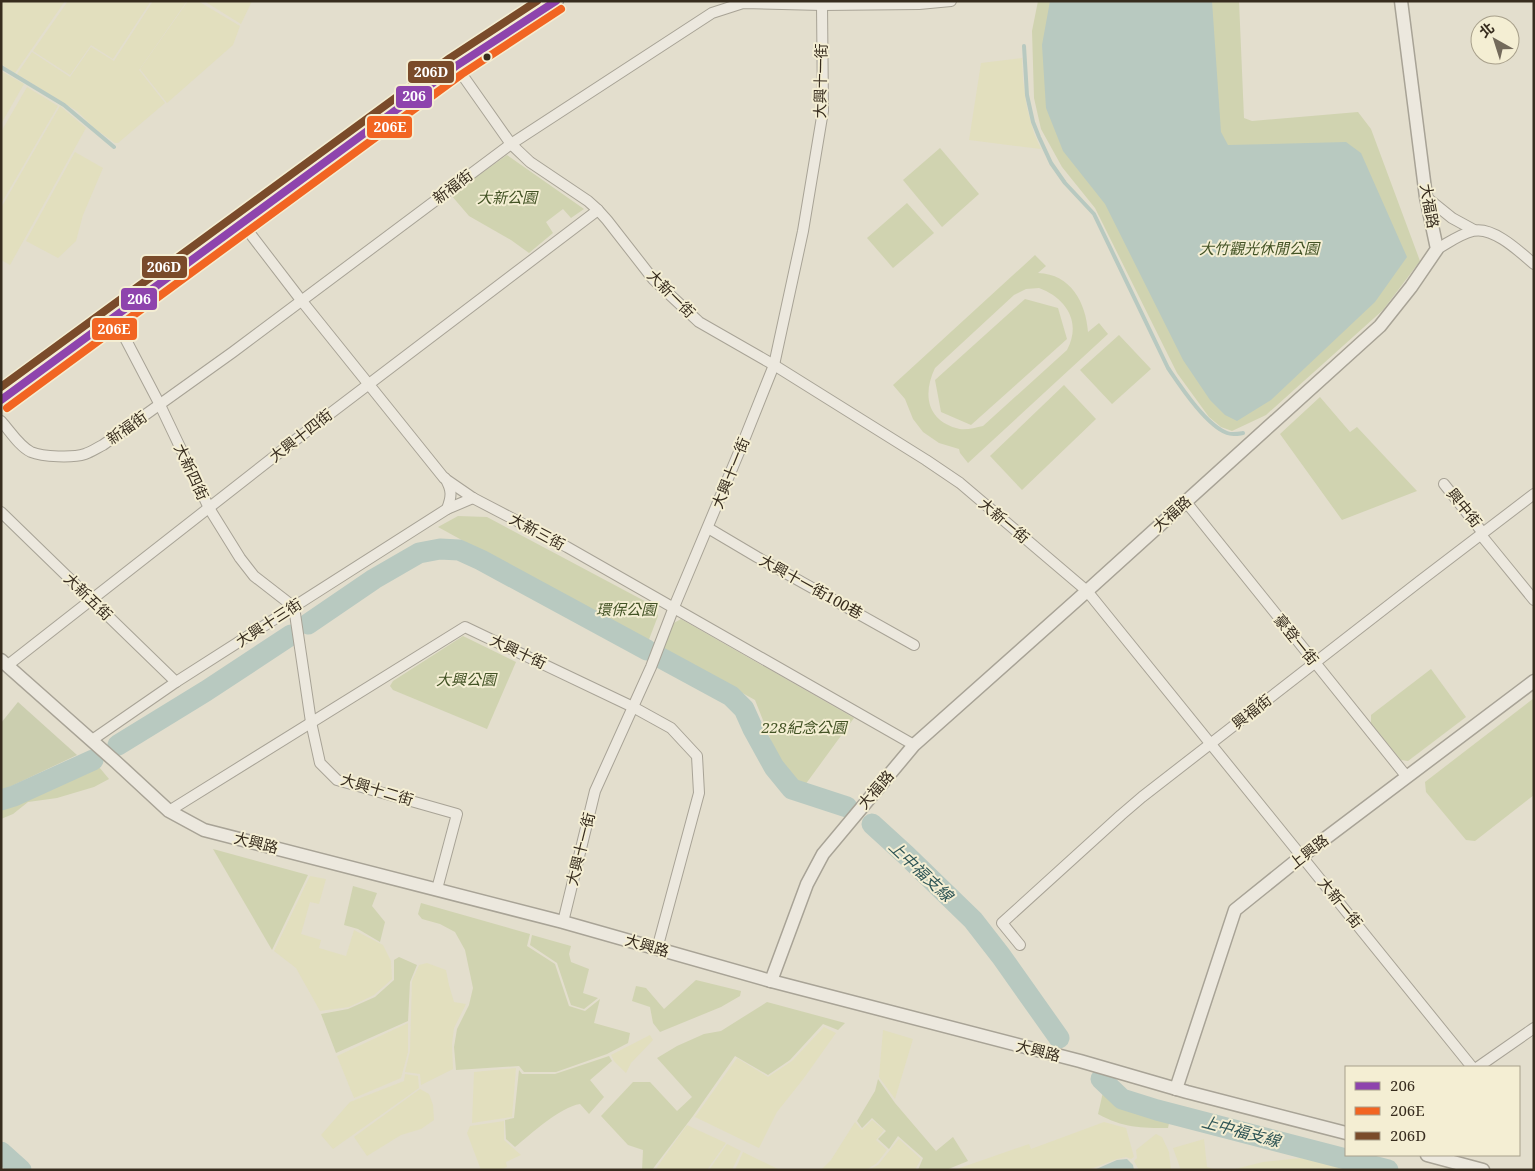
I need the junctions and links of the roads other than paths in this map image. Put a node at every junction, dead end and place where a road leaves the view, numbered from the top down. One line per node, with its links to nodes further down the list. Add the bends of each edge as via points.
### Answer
1 (556, 1): 5 (main road)
2 (951, 1): 4 (street, 新福街)
3 (1401, 1): 7 (street, 大福路)
4 (822, 5): 6 (street, 新福街, via 743,3 712,13); 15 (street, 大興十一街, via 823,111)
5 (456, 66): 6 (street, 大新一街); 9 (main road)
6 (511, 144): 8 (street, 大新一街, via 530,162); 13 (street, 新福街)
7 (1426, 197): 10 (street, via 1452,218); 11 (street, 大福路)
8 (598, 210): 15 (street, 大新一街, via 653,278 699,322); 16 (street, 大興十四街)
9 (242, 223): 13 (street, 大新三街); 14 (main road)
10 (1474, 230): 11 (street); 12 (street, via 1490,233 1512,244)
11 (1437, 249): 24 (street, 大福路, via 1380,326)
12 (1534, 264)
13 (301, 300): 16 (street, 大新三街); 18 (street, 新福街)
14 (114, 318): 17 (main road); 18 (street, 大新四街)
15 (774, 365): 28 (street, 大興十一街); 30 (street, 大新一街, via 960,483)
16 (369, 384): 20 (street, 大新三街); 25 (street, 大興十四街)
17 (1, 400)
18 (160, 405): 19 (street, 新福街, via 103,445 86,454 73,456 30,452); 25 (street, 大新四街)
19 (1, 421)
20 (444, 478): 23 (street, 大新三街); 26 (street, via 451,498)
21 (1444, 484): 29 (street, 興中街)
22 (1534, 494): 29 (street, 興福街)
23 (473, 498): 26 (street, 大興十三街); 34 (street, 大新三街)
24 (1186, 502): 30 (street, 大福路); 37 (street, 豪登一街)
25 (209, 508): 31 (street, 大興十四街); 33 (street, 大新四街, via 254,576)
26 (447, 509): 33 (street, 大興十三街)
27 (1, 512): 31 (street, 大新五街)
28 (708, 528): 34 (street, 大興十一街); 35 (street, 大興十一街100巷)
29 (1482, 534): 32 (street, 興中街); 37 (street, 興福街)
30 (1088, 591): 43 (street, 大新一街); 44 (street, 大福路)
31 (91, 600): 36 (street, 大興十四街); 38 (street, 大新五街)
32 (1534, 600)
33 (294, 607): 38 (street, 大興十三街); 41 (street, 大興十二街)
34 (674, 607): 40 (street, 大興十一街); 44 (street, 大新三街)
35 (914, 645)
36 (4, 663): 42 (street, 大興路)
37 (1315, 664): 43 (street, 興福街); 45 (street, 豪登一街)
38 (176, 682): 42 (street, 大興十三街)
39 (1534, 682): 45 (street, 上興路)
40 (633, 707): 41 (street, 大興十街, via 465,627); 49 (street, 大興十一街, via 595,791); 51 (street, 大興十街, via 671,728 697,756 699,793)
41 (311, 722): 46 (street, 大興十街); 48 (street, 大興十二街, via 320,763 337,780 457,814)
42 (92, 740): 46 (street, 大興路)
43 (1211, 744): 47 (street, 大新一街); 50 (street, 興福街, via 1121,815 1002,923)
44 (914, 746): 52 (street, 大福路, via 823,854 807,884)
45 (1407, 777): 47 (street, 上興路)
46 (169, 811): 48 (street, 大興路, via 204,830)
47 (1302, 856): 54 (street, 大新一街); 56 (street, 上興路, via 1235,910)
48 (438, 889): 49 (street, 大興路)
49 (563, 922): 51 (street, 大興路)
50 (1020, 945)
51 (657, 949): 52 (street, 大興路)
52 (771, 981): 56 (street, 大興路)
53 (1534, 1028): 55 (street)
54 (1471, 1066)
55 (1479, 1066)
56 (1176, 1089): 57 (street, 大興路)
57 (1345, 1133)
58 (1446, 1157): 59 (street)
59 (1483, 1170)

